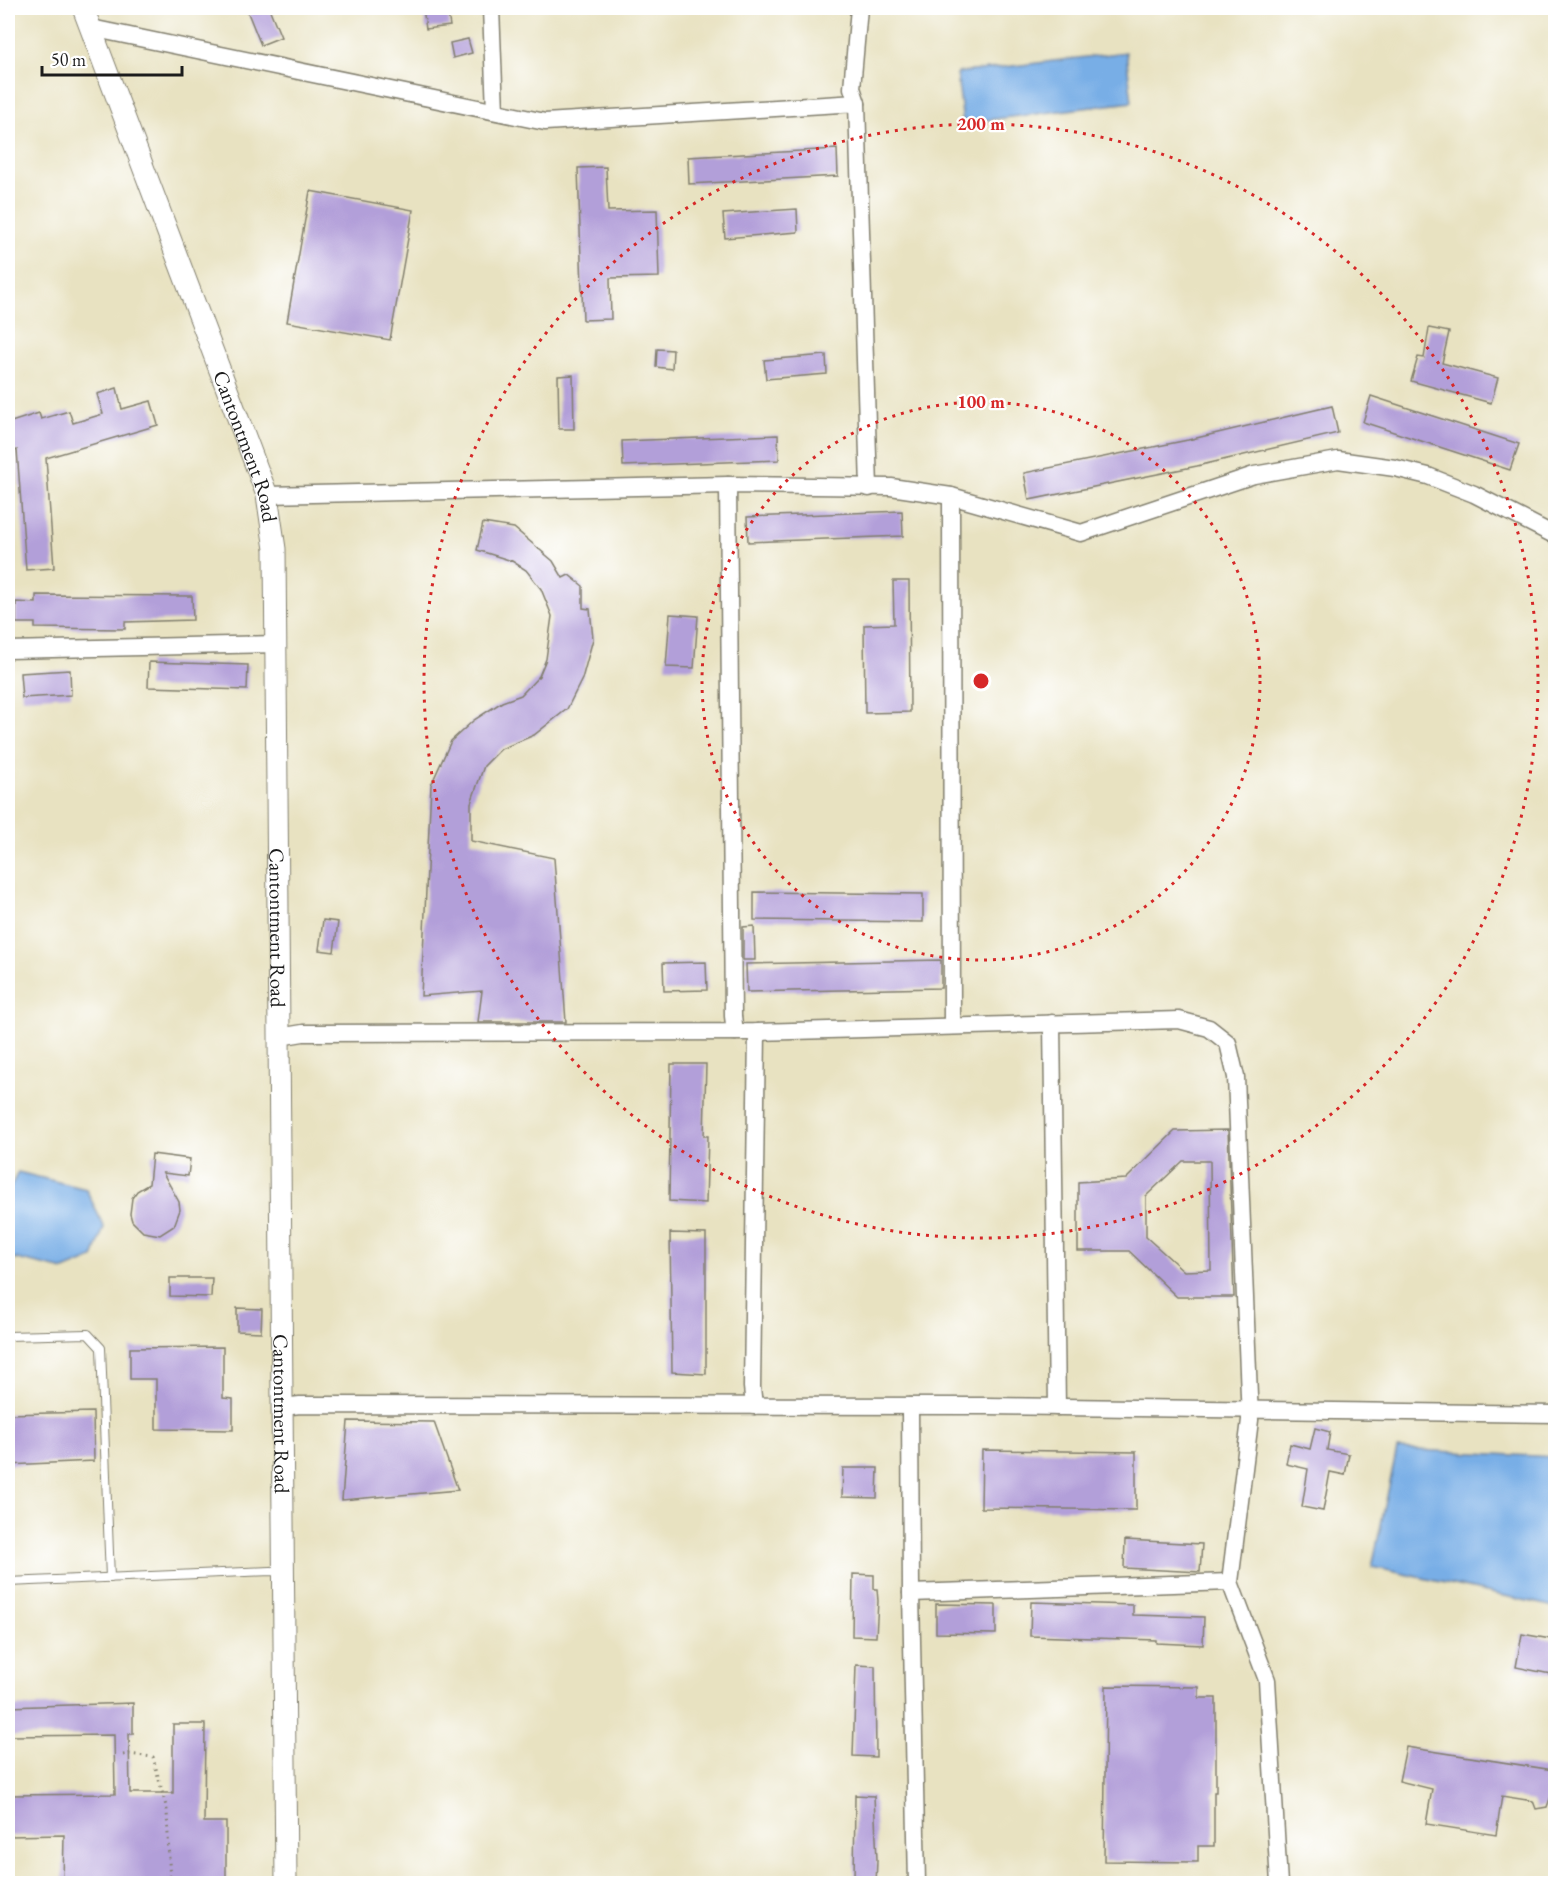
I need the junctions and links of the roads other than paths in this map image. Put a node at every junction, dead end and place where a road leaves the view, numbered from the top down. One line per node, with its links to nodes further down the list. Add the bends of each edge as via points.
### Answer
1 (83, 8): 4 (street, Cantontment Road)
2 (491, 8): 6 (street)
3 (859, 8): 5 (street, via 852,88)
4 (91, 28): 6 (street); 9 (street, Cantontment Road)
5 (857, 103): 6 (street, via 545,122); 8 (street)
6 (495, 111)
7 (728, 485): 8 (street); 9 (street); 16 (street)
8 (869, 488): 10 (street, via 891,487)
9 (267, 495): 12 (street, Cantontment Road, via 275,549)
10 (951, 496): 11 (street, via 1081,533 1254,475 1338,460 1428,476 1474,494); 15 (street)
11 (1556, 536)
12 (276, 644): 13 (street); 18 (street, Cantontment Road)
13 (8, 650)
14 (1052, 1023): 15 (street); 23 (street); 24 (street, via 1179,1020 1209,1028 1228,1043 1236,1077)
15 (952, 1026): 17 (street)
16 (735, 1032): 17 (street); 18 (street, via 303,1033)
17 (757, 1032): 20 (street)
18 (279, 1037): 22 (street, Cantontment Road)
19 (8, 1336): 27 (lane, via 88,1334 101,1348)
20 (754, 1406): 21 (street); 22 (street)
21 (910, 1406): 23 (street); 30 (street)
22 (283, 1407): 26 (street, Cantontment Road)
23 (1057, 1407): 24 (street)
24 (1248, 1410): 25 (street); 29 (street, via 1250,1420)
25 (1556, 1414)
26 (284, 1572): 27 (lane); 31 (street, Cantontment Road)
27 (110, 1578): 28 (lane)
28 (8, 1582)
29 (1230, 1582): 30 (street); 33 (street, via 1267,1680)
30 (911, 1593): 32 (street)
31 (286, 1884)
32 (916, 1884)
33 (1279, 1884)

